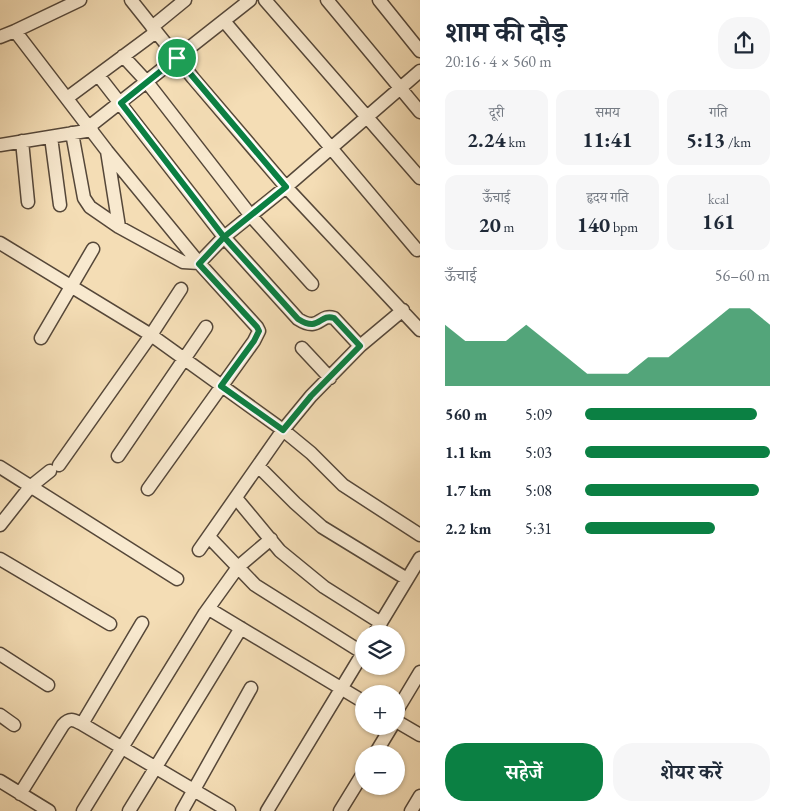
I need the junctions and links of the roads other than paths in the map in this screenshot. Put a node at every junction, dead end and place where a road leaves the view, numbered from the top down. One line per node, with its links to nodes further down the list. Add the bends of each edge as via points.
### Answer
1 (80, 0): 10 (street)
2 (131, 0): 9 (street)
3 (185, 0): 9 (street)
4 (250, 0): 8 (street)
5 (265, 0): 22 (street)
6 (327, 0): 18 (street)
7 (379, 0): 12 (street)
8 (224, 21): 14 (street); 28 (street)
9 (154, 30): 13 (street); 14 (street)
10 (15, 31): 11 (street); 19 (street)
11 (0, 36)
12 (420, 51)
13 (123, 56): 16 (street); 17 (street)
14 (177, 58): 17 (street); 31 (street)
15 (420, 71): 18 (street)
16 (98, 75): 19 (street); 20 (street)
17 (147, 82): 20 (street); 34 (street)
18 (399, 87): 21 (street); 22 (street)
19 (67, 98): 23 (street)
20 (121, 103): 23 (street); 36 (street)
21 (420, 112)
22 (366, 116): 28 (street); 30 (street)
23 (91, 128): 24 (street); 29 (street)
24 (72, 133): 25 (street); 35 (street, via 84,198 90,208)
25 (51, 137): 26 (street); 33 (street)
26 (22, 141): 27 (street); 32 (street)
27 (0, 145)
28 (330, 148): 31 (street); 39 (street)
29 (107, 151): 35 (street); 40 (street)
30 (420, 178)
31 (286, 187): 34 (street); 44 (street)
32 (28, 202)
33 (60, 205)
34 (251, 216): 36 (street); 41 (street)
35 (118, 227): 40 (street, via 183,262)
36 (224, 237): 40 (street); 49 (street, via 298,319 312,325 334,318)
37 (0, 243): 42 (street)
38 (93, 249): 42 (street)
39 (418, 250)
40 (199, 264): 53 (street, via 259,331)
41 (312, 284)
42 (71, 286): 47 (street); 48 (street)
43 (180, 289): 47 (street)
44 (403, 310): 46 (street); 49 (street)
45 (206, 326): 51 (street)
46 (420, 330)
47 (151, 335): 51 (street); 58 (street, via 55,468)
48 (41, 338)
49 (360, 346): 52 (street)
50 (302, 348): 52 (street)
51 (185, 360): 53 (street); 55 (street)
52 (330, 378): 54 (street)
53 (221, 386): 54 (street); 59 (street)
54 (283, 430): 56 (street); 62 (street, via 343,485)
55 (118, 456)
56 (258, 466): 60 (street); 70 (street, via 322,526)
57 (0, 467): 58 (street)
58 (30, 487): 61 (street); 69 (street)
59 (148, 489)
60 (236, 498): 63 (street); 64 (street)
61 (0, 525)
62 (420, 535)
63 (209, 536): 65 (street); 68 (street)
64 (270, 539): 68 (street); 74 (street, via 324,587)
65 (199, 550)
66 (420, 558): 70 (street)
67 (0, 559): 73 (street)
68 (238, 567): 71 (street); 77 (street, via 255,585)
69 (177, 579)
70 (407, 579): 75 (street)
71 (209, 609): 76 (street); 91 (street)
72 (142, 623): 88 (street)
73 (110, 624)
74 (374, 625)
75 (380, 625)
76 (241, 628): 83 (street); 92 (street)
77 (355, 647)
78 (0, 654): 81 (street)
79 (355, 665): 83 (street)
80 (420, 672): 85 (street)
81 (48, 685)
82 (251, 688): 95 (street)
83 (341, 688): 84 (street); 103 (street)
84 (355, 697)
85 (405, 697)
86 (0, 715): 87 (street)
87 (14, 724)
88 (82, 724): 91 (street); 96 (street, via 67,720)
89 (405, 726): 90 (street)
90 (420, 735)
91 (121, 748): 92 (street); 99 (street)
92 (155, 768): 95 (street); 100 (street)
93 (0, 781): 96 (street)
94 (355, 787): 104 (street)
95 (195, 790): 101 (street); 102 (street)
96 (20, 794): 98 (street)
97 (420, 796): 105 (street)
98 (49, 811)
99 (83, 811)
100 (129, 811)
101 (182, 811)
102 (229, 811)
103 (267, 811)
104 (340, 811)
105 (411, 811)

